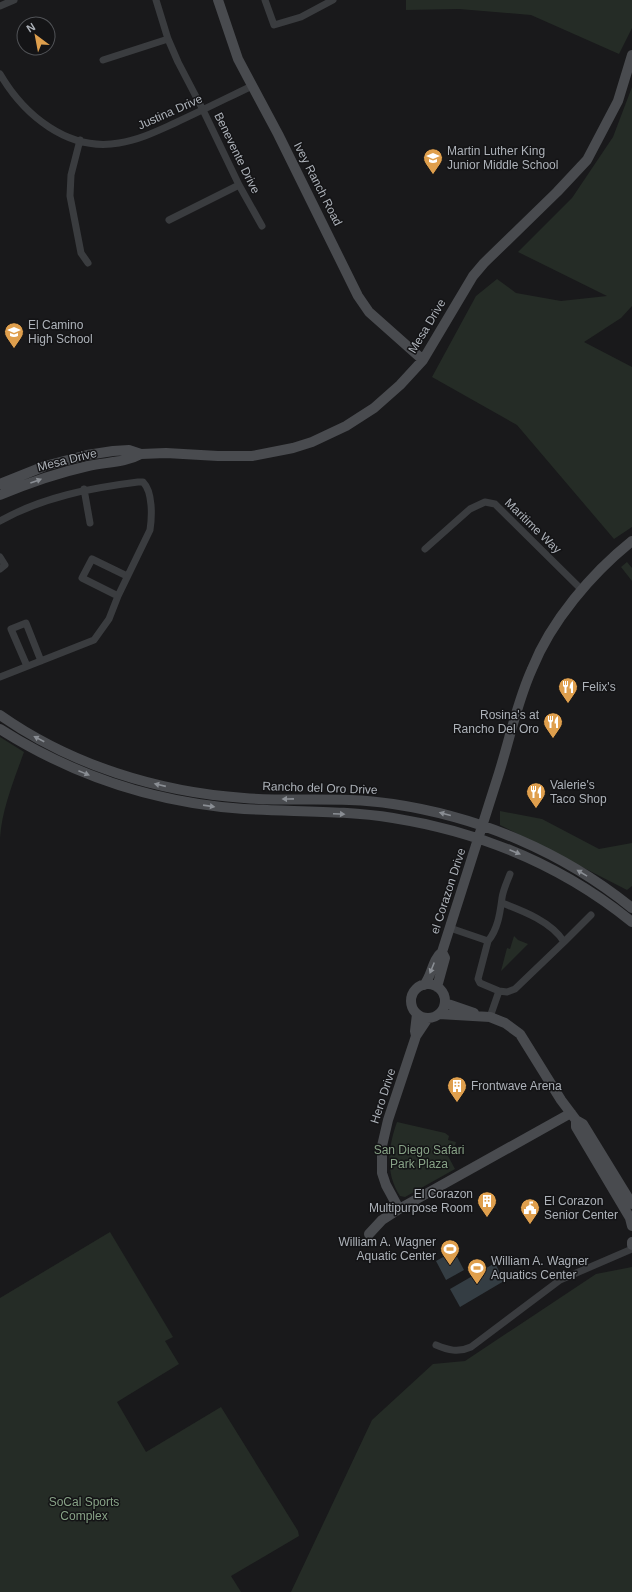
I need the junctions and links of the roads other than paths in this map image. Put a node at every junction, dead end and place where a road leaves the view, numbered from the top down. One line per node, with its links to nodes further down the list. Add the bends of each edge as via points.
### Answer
1 (14, 0): 6 (street)
2 (156, 0): 7 (street, Benevente Drive)
3 (218, 0): 11 (main road, Ivey Ranch Road, via 238,59)
4 (265, 0): 5 (street, via 274,25 301,17)
5 (333, 0)
6 (0, 6)
7 (168, 39): 9 (street); 12 (street, Benevente Drive)
8 (632, 55): 18 (main road, Mesa Drive, via 618,101 587,160 473,276)
9 (103, 60)
10 (0, 74): 13 (street, Justina Drive, via 11,94 31,115 57,133)
11 (252, 86): 12 (street, Justina Drive); 18 (main road, Ivey Ranch Road, via 358,296 369,312)
12 (203, 110): 13 (street, Justina Drive, via 141,138 118,144); 14 (street, Benevente Drive)
13 (80, 140): 17 (street, via 71,175 70,196 81,253)
14 (239, 186): 15 (street); 16 (street, Benevente Drive)
15 (169, 220)
16 (262, 226)
17 (88, 263)
18 (423, 360): 19 (main road, Mesa Drive, via 374,408 346,426 306,444 252,456)
19 (142, 454): 20 (main road, Mesa Drive, via 129,450 87,455 45,466); 22 (main road, Mesa Drive, one-way to 19, via 63,472 130,460)
20 (0, 484)
21 (84, 489): 23 (street, via 36,504); 24 (street); 29 (street, via 138,482 143,482 147,487 150,530)
22 (0, 495)
23 (0, 521)
24 (90, 523)
25 (632, 541): 30 (main road, el Corazon Drive)
26 (425, 549): 30 (street, Maritime Way, via 470,509 485,502 494,504)
27 (0, 557): 28 (street, via 6,565)
28 (0, 569)
29 (127, 576): 31 (street); 31 (street, via 92,559 82,578)
30 (582, 590): 37 (main road, el Corazon Drive, via 542,648 532,668 520,699)
31 (118, 596): 32 (street, via 109,619 94,640)
32 (41, 661): 33 (street); 33 (street, via 26,623 11,629)
33 (27, 666): 34 (street)
34 (0, 677)
35 (0, 714): 37 (main road, Rancho del Oro Drive, one-way to 35, via 443,813 384,803 340,799 244,798 158,785 134,779 80,758 33,736)
36 (0, 728): 38 (main road, Rancho del Oro Drive, one-way to 38, via 60,763 102,780 151,795 212,806 392,818 444,828)
37 (482, 825): 38 (main road, el Corazon Drive); 41 (main road, Rancho del Oro Drive, one-way to 37, via 583,873 545,852)
38 (478, 839): 43 (main road, Rancho del Oro Drive, one-way to 43, via 509,849 555,870 593,893); 44 (main road, el Corazon Drive)
39 (510, 874): 40 (street)
40 (502, 903): 45 (street, via 493,935); 46 (street, via 519,909 555,930)
41 (632, 908)
42 (591, 915): 46 (street)
43 (632, 922)
44 (450, 928): 45 (street); 47 (main road, el Corazon Drive)
45 (488, 941): 50 (street, via 478,979 480,983)
46 (564, 942): 50 (street, via 516,989)
47 (442, 952): 48 (main road, el Corazon Drive, one-way to 48); 49 (main road, el Corazon Drive, via 445,958)
48 (424, 985): 49 (main road); 52 (main road, via 415,991 411,999)
49 (437, 987): 51 (main road, via 443,994)
50 (499, 991): 54 (street)
51 (445, 1003): 53 (main road); 54 (main road)
52 (417, 1014): 55 (main road); 56 (main road, Hero Drive)
53 (439, 1014): 54 (main road); 55 (main road)
54 (486, 1017): 57 (main road, via 505,1023 520,1034)
55 (428, 1018): 56 (main road, Hero Drive)
56 (416, 1036): 59 (main road, Hero Drive, via 388,1120 381,1157 386,1185)
57 (573, 1116): 58 (main road, via 583,1124); 59 (main road); 60 (main road, via 576,1127 630,1218)
58 (632, 1204)
59 (399, 1209): 61 (main road, via 382,1220)
60 (632, 1226)
61 (369, 1234)
62 (632, 1242): 63 (main road)
63 (632, 1245)
64 (632, 1249): 65 (street, via 560,1280 471,1347 456,1351)
65 (436, 1345)

